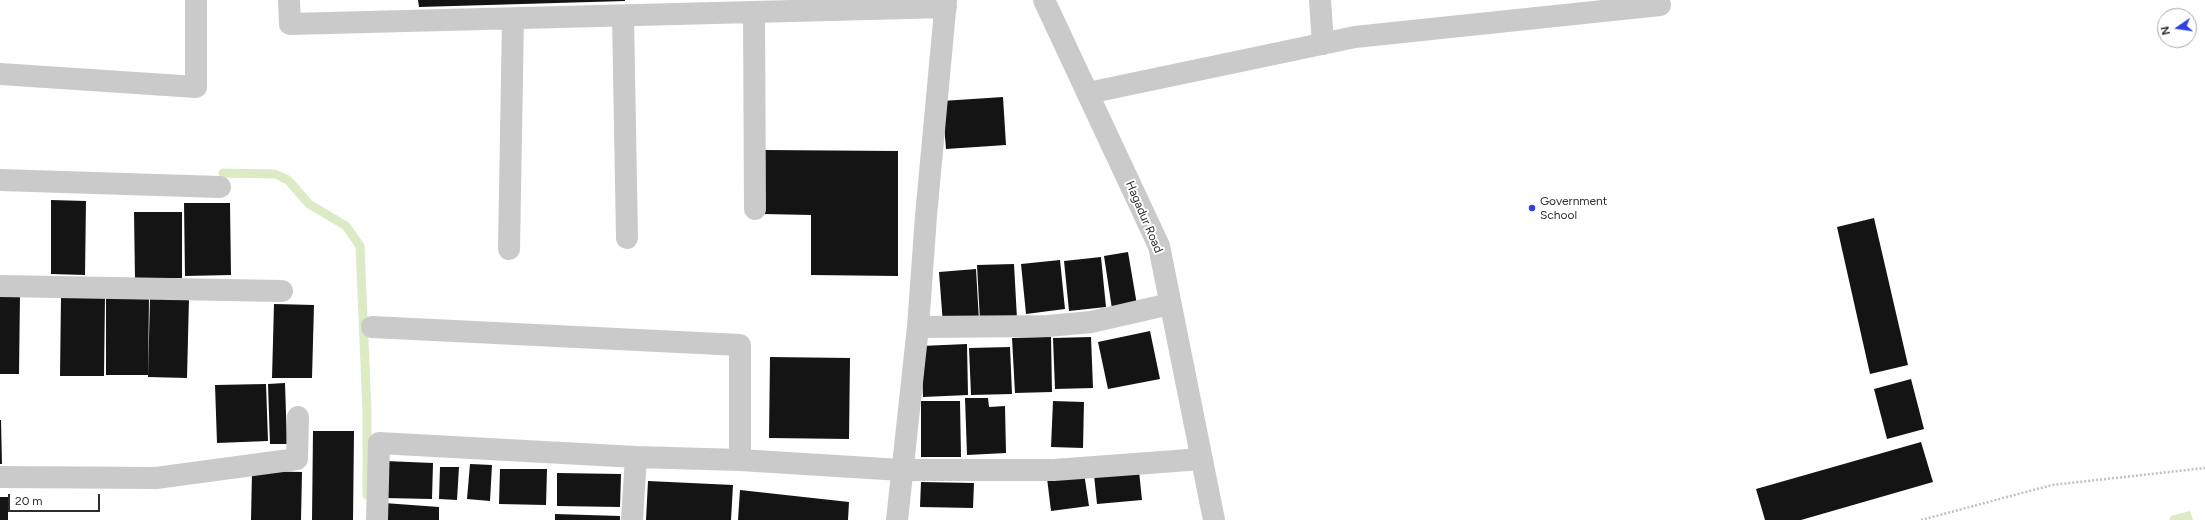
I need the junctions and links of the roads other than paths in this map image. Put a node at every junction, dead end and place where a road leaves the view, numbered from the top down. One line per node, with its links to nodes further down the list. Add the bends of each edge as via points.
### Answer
1 (196, 0): 11 (street, via 196,87)
2 (289, 0): 9 (street, via 290,24)
3 (1044, 0): 12 (street, Hagadur Road)
4 (1320, 0): 10 (street)
5 (946, 3): 7 (street); 22 (street)
6 (1660, 5): 10 (street, via 1355,37)
7 (754, 12): 8 (street); 15 (street)
8 (623, 16): 9 (street); 16 (street)
9 (513, 19): 17 (street)
10 (1324, 44): 12 (street)
11 (0, 74)
12 (1088, 93): 20 (street, Hagadur Road, via 1159,246)
13 (0, 180): 14 (street)
14 (220, 187)
15 (755, 209)
16 (627, 238)
17 (509, 249)
18 (0, 286): 19 (street)
19 (282, 291)
20 (1170, 304): 22 (street, via 1091,322 1048,326); 25 (street, Hagadur Road)
21 (372, 327): 26 (street, via 740,345)
22 (918, 327): 27 (street)
23 (298, 417): 28 (street, via 298,459 156,478)
24 (636, 457): 26 (street); 29 (street, via 380,443); 30 (street)
25 (1202, 459): 27 (street, via 1054,470); 32 (street, Hagadur Road)
26 (740, 460): 27 (street)
27 (901, 470): 31 (street)
28 (0, 477)
29 (377, 520)
30 (632, 520)
31 (897, 520)
32 (1214, 520)

